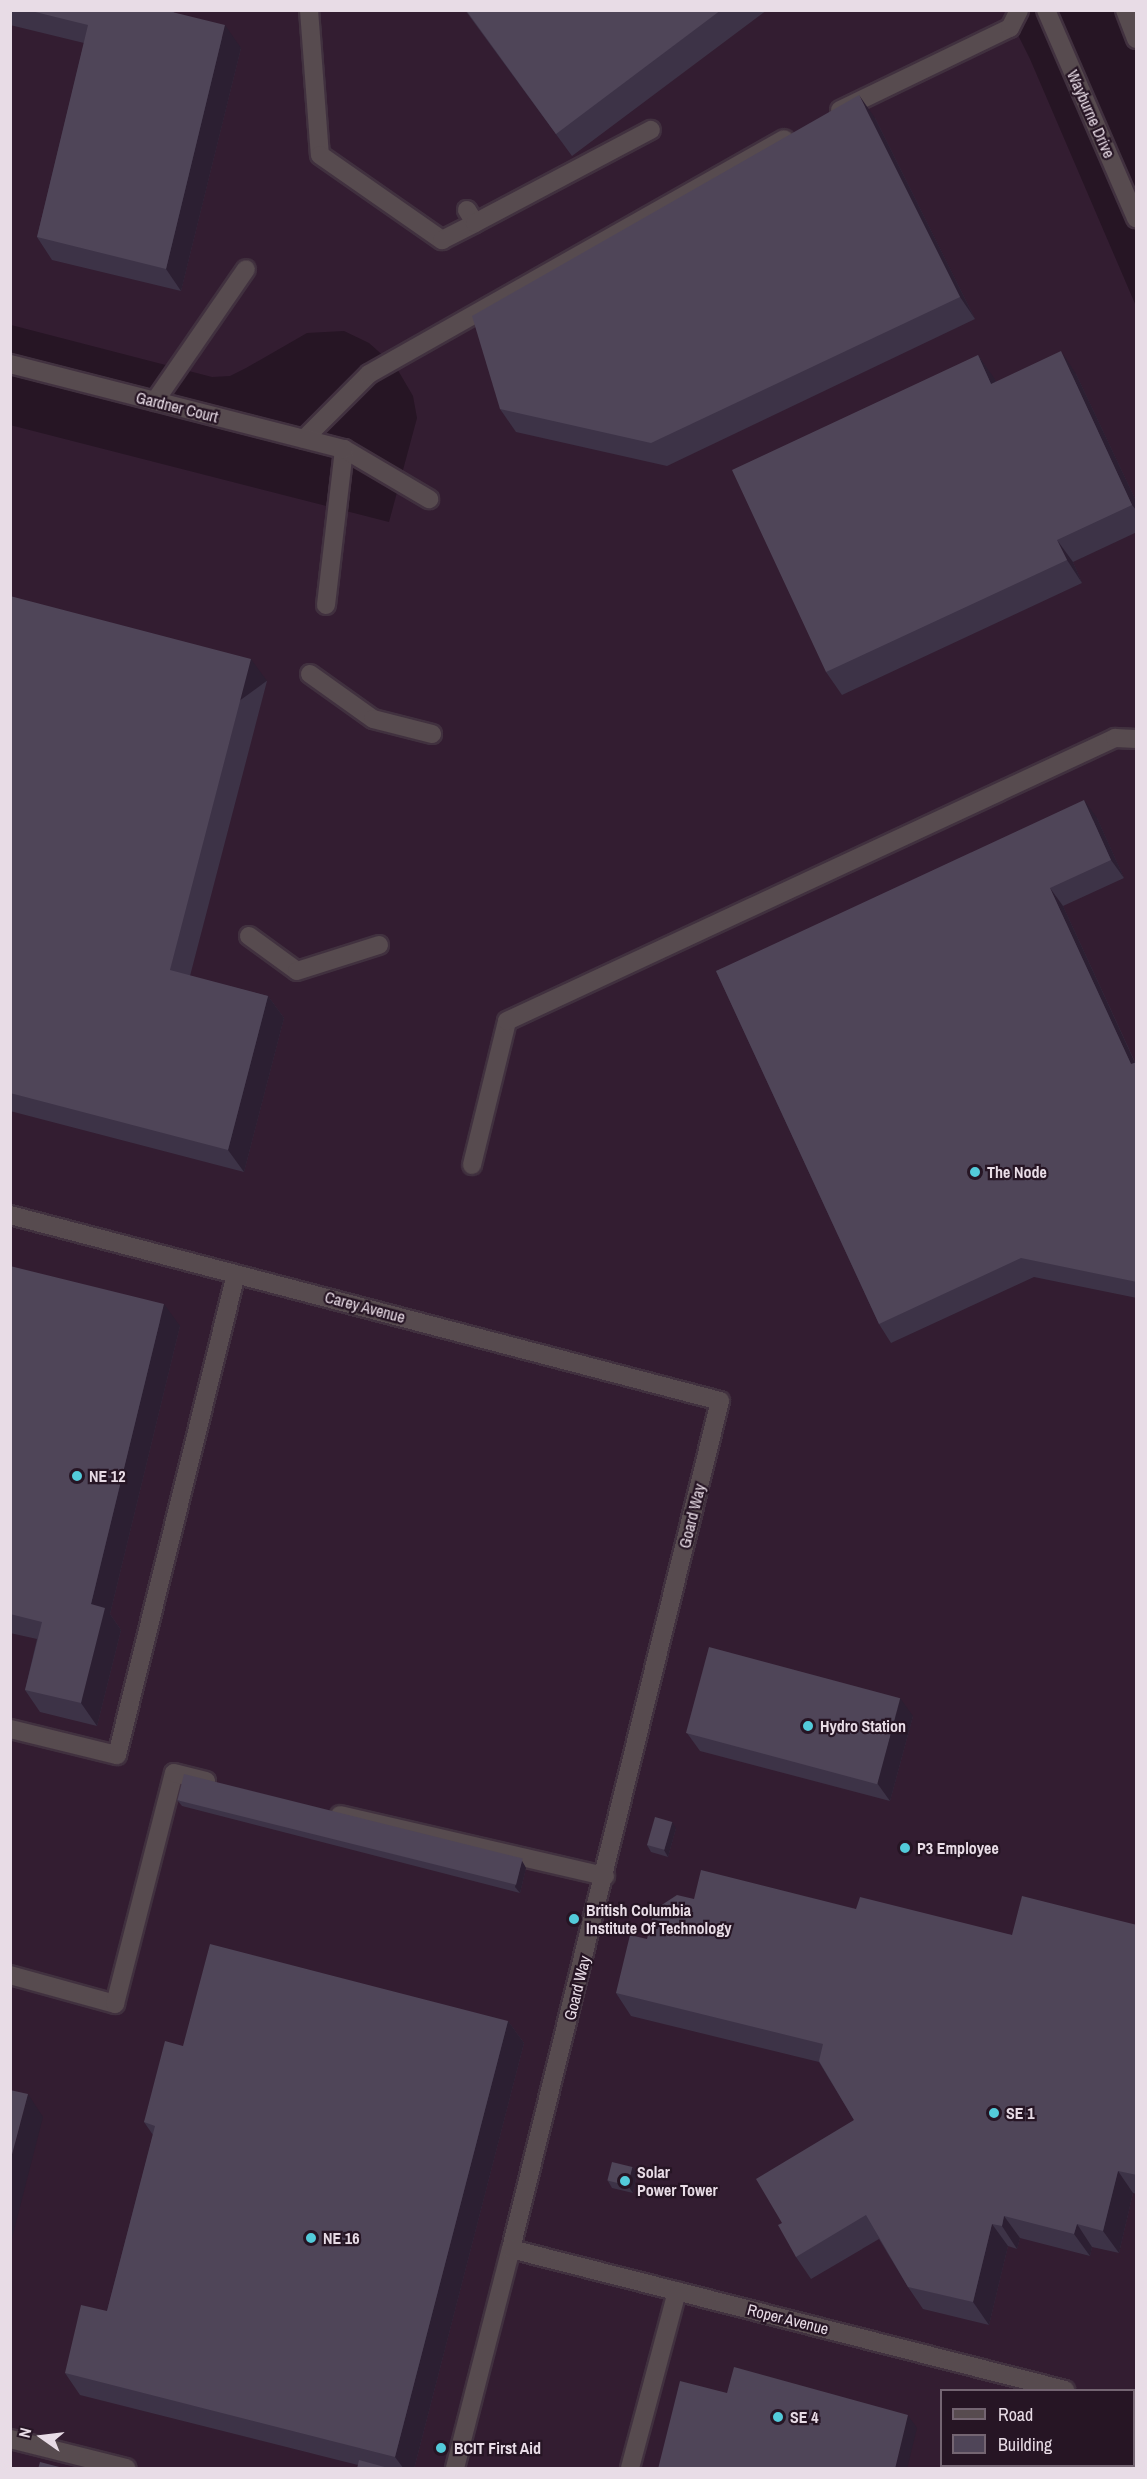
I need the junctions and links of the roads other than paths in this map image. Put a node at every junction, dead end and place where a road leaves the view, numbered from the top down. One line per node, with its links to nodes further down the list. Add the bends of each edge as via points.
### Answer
1 (309, 10): 8 (street, via 320,155 442,240 471,216)
2 (1019, 10): 6 (street, via 1010,28)
3 (1046, 10): 9 (street, Wayburne Drive)
4 (1125, 10): 5 (street)
5 (1137, 39)
6 (825, 118)
7 (804, 129): 13 (street, via 729,167 369,374)
8 (651, 130)
9 (1137, 218)
10 (246, 269): 12 (street)
11 (10, 364): 12 (street, Gardner Court)
12 (155, 401): 13 (street, Gardner Court)
13 (304, 439): 14 (street, Gardner Court)
14 (344, 449): 15 (street, Gardner Court); 16 (street)
15 (429, 499)
16 (326, 605)
17 (310, 674): 18 (street, via 373,719)
18 (432, 734)
19 (1137, 739): 22 (street, via 1115,738 507,1021)
20 (249, 936): 21 (street, via 297,971)
21 (379, 945)
22 (472, 1165)
23 (10, 1215): 24 (street, Carey Avenue)
24 (236, 1275): 25 (street, Carey Avenue); 26 (street, via 117,1755)
25 (720, 1401): 29 (street, Goard Way)
26 (10, 1729)
27 (220, 1785): 30 (street, via 174,1773 115,2004)
28 (325, 1811): 29 (street)
29 (604, 1876): 31 (street, Goard Way)
30 (10, 1975)
31 (511, 2248): 32 (street, Roper Avenue); 36 (street, Goard Way)
32 (677, 2291): 33 (street, Roper Avenue); 37 (street)
33 (1057, 2389)
34 (10, 2439): 35 (street)
35 (126, 2469)
36 (455, 2469)
37 (630, 2469)

